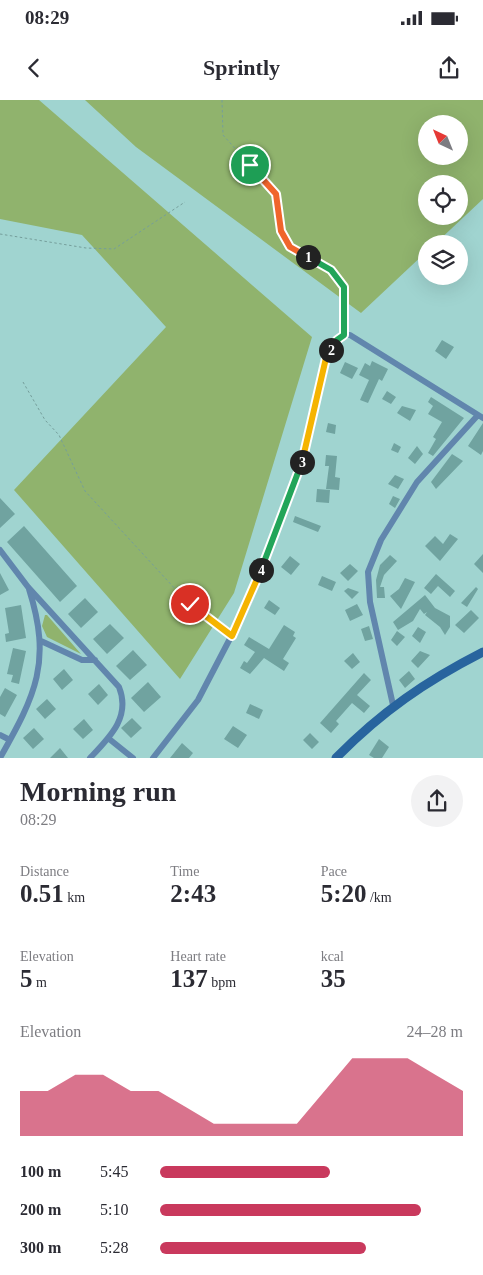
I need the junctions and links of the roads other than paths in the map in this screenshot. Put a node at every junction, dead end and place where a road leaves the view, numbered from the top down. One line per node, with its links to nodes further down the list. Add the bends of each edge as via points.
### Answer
1 (480, 417): 7 (street, via 417,482 381,540 368,572 370,602); 14 (street, via 350,335 337,340 326,358 300,472 248,604 198,700)
2 (0, 550): 3 (street)
3 (28, 586): 4 (street); 6 (street)
4 (41, 641): 6 (street, via 82,660); 10 (street, via 32,695)
5 (483, 652): 7 (street)
6 (95, 660): 9 (street, via 114,679 122,695 122,717)
7 (393, 705): 15 (street)
8 (0, 735): 10 (street)
9 (108, 738): 12 (street); 13 (street)
10 (10, 740): 11 (street)
11 (0, 758)
12 (90, 758)
13 (133, 758)
14 (153, 758)
15 (336, 758)

